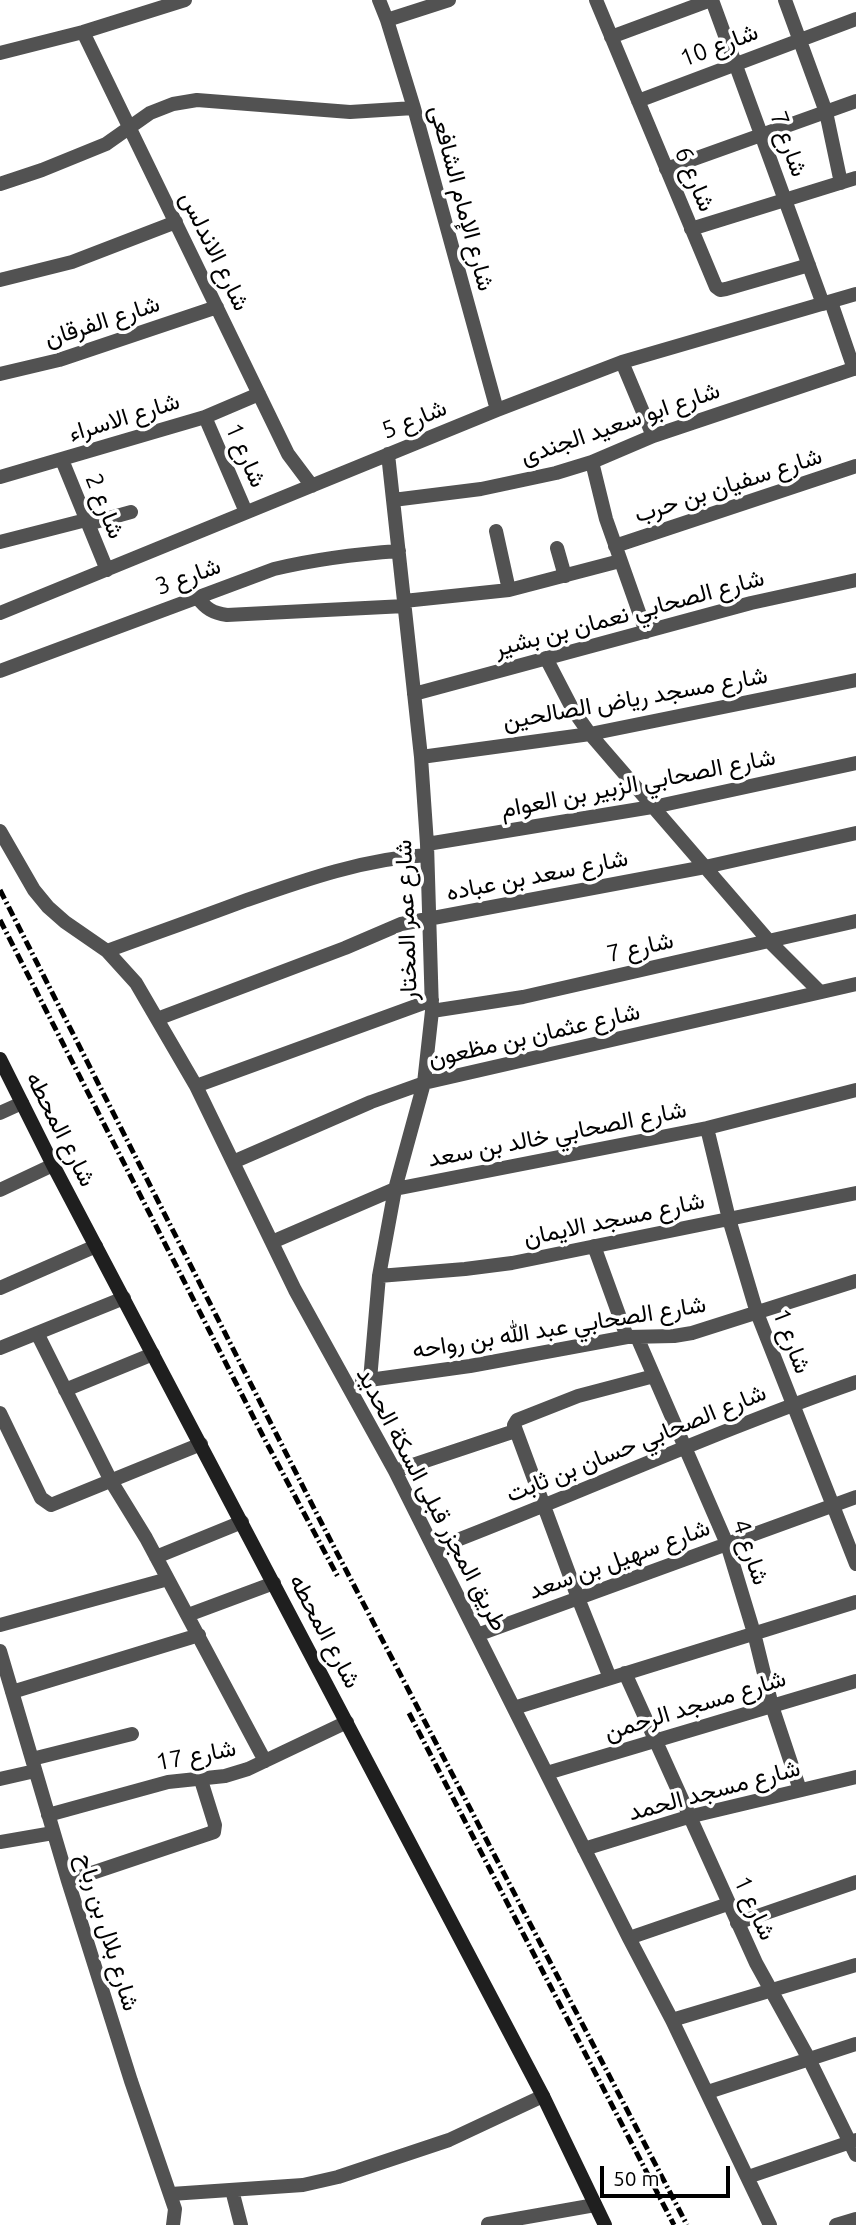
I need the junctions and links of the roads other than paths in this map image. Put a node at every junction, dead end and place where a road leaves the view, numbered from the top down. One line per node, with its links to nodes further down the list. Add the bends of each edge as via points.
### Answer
1 (185, 0): 9 (street)
2 (379, 0): 8 (street, شارع الإمام الشافعى)
3 (449, 0): 8 (street)
4 (596, 0): 10 (street, شارع 6)
5 (712, 0): 10 (street); 13 (street, شارع 7)
6 (785, 0): 11 (street)
7 (856, 19): 11 (street, شارع 10)
8 (387, 20): 16 (street, شارع الإمام الشافعى)
9 (83, 32): 12 (street); 18 (street, شارع الاندلس)
10 (611, 37): 14 (street, شارع 6)
11 (799, 38): 13 (street, شارع 10); 17 (street)
12 (0, 53)
13 (735, 63): 14 (street, شارع 10); 19 (street, شارع 7)
14 (638, 101): 20 (street, شارع 6)
15 (856, 101): 17 (street)
16 (414, 107): 18 (street, via 350,112 197,100 150,113); 36 (street, شارع الإمام الشافعى)
17 (827, 112): 19 (street); 22 (street)
18 (130, 128): 23 (street, via 93,150); 25 (street, شارع الاندلس)
19 (761, 135): 20 (street); 24 (street, شارع 7)
20 (666, 169): 26 (street, شارع 6)
21 (856, 178): 22 (street)
22 (841, 183): 24 (street)
23 (0, 184)
24 (785, 200): 26 (street); 27 (street, شارع 7)
25 (176, 222): 28 (street, via 72,262); 31 (street, شارع الاندلس)
26 (691, 229): 27 (street, شارع 6, via 720,290)
27 (809, 265): 30 (street, شارع 7)
28 (0, 281)
29 (856, 294): 30 (street, شارع 5)
30 (827, 303): 32 (street, شارع 5); 33 (street, شارع 7)
31 (217, 307): 34 (street, شارع الفرقان, via 59,360); 35 (street, شارع الاندلس)
32 (622, 362): 36 (street, شارع 5); 38 (street)
33 (855, 368): 38 (street, شارع ابو سعيد الجندى)
34 (0, 374)
35 (259, 394): 37 (street, شارع الاسراء); 44 (street, شارع الاندلس, via 288,454)
36 (497, 410): 39 (street, شارع 5)
37 (205, 417): 40 (street, شارع الاسراء); 47 (street, شارع 1)
38 (653, 436): 41 (street, شارع ابو سعيد الجندى)
39 (388, 454): 44 (street, شارع 5); 45 (street, شارع عمر المختار)
40 (62, 460): 43 (street, شارع الاسراء); 48 (street, شارع 2)
41 (592, 462): 45 (street, شارع ابو سعيد الجندى, via 519,482); 51 (street)
42 (856, 466): 51 (street, شارع سفيان بن حرب)
43 (0, 477)
44 (312, 486): 47 (street, شارع 5)
45 (393, 499): 53 (street, شارع عمر المختار)
46 (131, 512): 48 (street)
47 (246, 512): 55 (street, شارع 5)
48 (87, 522): 50 (street); 55 (street, شارع 2)
49 (496, 531): 58 (street)
50 (0, 542)
51 (615, 546): 54 (street)
52 (557, 548): 56 (street)
53 (399, 551): 59 (street, شارع 3, via 315,559); 60 (street, شارع عمر المختار)
54 (620, 561): 56 (street); 62 (street)
55 (107, 570): 61 (street, شارع 5)
56 (565, 576): 58 (street)
57 (856, 580): 62 (street, شارع الصحابي نعمان بن بشير)
58 (509, 590): 60 (street)
59 (197, 597): 60 (street, via 205,608 227,615); 64 (street, شارع 3)
60 (404, 604): 66 (street, شارع عمر المختار)
61 (0, 614)
62 (646, 632): 63 (street, شارع الصحابي نعمان بن بشير)
63 (546, 659): 66 (street, شارع الصحابي نعمان بن بشير); 67 (street)
64 (0, 671)
65 (856, 680): 67 (street, شارع مسجد رياض الصالحين)
66 (414, 694): 68 (street, شارع عمر المختار)
67 (590, 734): 68 (street, شارع مسجد رياض الصالحين); 70 (street)
68 (421, 757): 73 (street, شارع عمر المختار)
69 (856, 763): 70 (street, شارع الصحابي الزبير بن العوام)
70 (652, 807): 73 (street, شارع الصحابي الزبير بن العوام); 74 (street)
71 (0, 831): 78 (street, طريق المجزر قبلى السكة الحديد, via 48,907)
72 (856, 833): 74 (street, شارع سعد بن عباده)
73 (427, 849): 75 (street, شارع عمر المختار); 78 (street, شارع الصحابي الزبير بن العوام, via 295,883)
74 (705, 867): 75 (street, شارع سعد بن عباده); 77 (street)
75 (429, 919): 81 (street, شارع عمر المختار); 82 (street, شارع سعد بن عباده, via 401,924)
76 (856, 921): 77 (street, شارع 7)
77 (769, 941): 80 (street); 81 (street, شارع 7, via 523,997)
78 (107, 951): 82 (street, طريق المجزر قبلى السكة الحديد, via 136,983)
79 (856, 984): 80 (street, شارع عثمان بن مظعون)
80 (820, 992): 84 (street, شارع عثمان بن مظعون)
81 (432, 1005): 84 (street, شارع عمر المختار); 85 (street, شارع 7)
82 (157, 1019): 85 (street, طريق المجزر قبلى السكة الحديد)
83 (0, 1059): 87 (street, شارع المحطه)
84 (424, 1083): 90 (street, شارع عثمان بن مظعون); 92 (street, شارع عمر المختار)
85 (195, 1086): 90 (street, طريق المجزر قبلى السكة الحديد)
86 (856, 1090): 89 (street, شارع الصحابي خالد بن سعد)
87 (22, 1103): 88 (street); 91 (street, شارع المحطه)
88 (0, 1113)
89 (707, 1128): 92 (street, شارع الصحابي خالد بن سعد); 95 (street, شارع 1)
90 (233, 1162): 96 (street, طريق المجزر قبلى السكة الحديد)
91 (53, 1165): 93 (street); 98 (street, شارع المحطه)
92 (395, 1189): 96 (street, شارع الصحابي خالد بن سعد); 99 (street, شارع عمر المختار)
93 (0, 1190)
94 (856, 1193): 95 (street, شارع مسجد الايمان)
95 (729, 1219): 97 (street, شارع مسجد الايمان); 103 (street, شارع 1)
96 (272, 1242): 111 (street, طريق المجزر قبلى السكة الحديد)
97 (594, 1246): 99 (street, شارع مسجد الايمان, via 512,1263); 105 (street, شارع 4)
98 (96, 1247): 101 (street); 102 (street, شارع المحطه)
99 (379, 1276): 109 (street, شارع عمر المختار)
100 (856, 1281): 103 (street, شارع الصحابي عبد الله بن رواحه)
101 (0, 1288)
102 (124, 1298): 104 (street); 107 (street, شارع المحطه)
103 (757, 1313): 105 (street, شارع الصحابي عبد الله بن رواحه, via 692,1333); 113 (street, شارع 1)
104 (37, 1333): 106 (street); 112 (street)
105 (632, 1337): 108 (street, شارع 4); 109 (street, شارع الصحابي عبد الله بن رواحه)
106 (0, 1348)
107 (153, 1354): 112 (street); 116 (street, شارع المحطه)
108 (654, 1376): 115 (street, via 578,1396 517,1420); 117 (street, شارع 4)
109 (370, 1380): 111 (street, شارع الصحابي عبد الله بن رواحه)
110 (856, 1381): 113 (street, شارع الصحابي حسان بن ثابت)
111 (347, 1383): 118 (street, طريق المجزر قبلى السكة الحديد)
112 (65, 1390): 119 (street)
113 (792, 1404): 117 (street, شارع الصحابي حسان بن ثابت); 121 (street, شارع 1)
114 (0, 1413): 119 (street, via 45,1502 55,1504)
115 (515, 1431): 118 (street); 122 (street, شارع 1)
116 (201, 1444): 119 (street); 123 (street, شارع المحطه)
117 (684, 1447): 122 (street, شارع الصحابي حسان بن ثابت); 124 (street, شارع 4)
118 (395, 1471): 125 (street, طريق المجزر قبلى السكة الحديد)
119 (111, 1481): 126 (street)
120 (856, 1497): 121 (street, شارع سهيل بن سعد)
121 (834, 1505): 124 (street, شارع سهيل بن سعد); 127 (street, شارع 1)
122 (545, 1507): 125 (street, شارع الصحابي حسان بن ثابت); 130 (street, شارع 1)
123 (242, 1522): 126 (street); 129 (street, شارع المحطه)
124 (727, 1544): 130 (street, شارع سهيل بن سعد); 134 (street, شارع 4)
125 (435, 1549): 136 (street, طريق المجزر قبلى السكة الحديد)
126 (156, 1557): 128 (street)
127 (856, 1564)
128 (168, 1579): 132 (street); 133 (street)
129 (274, 1583): 132 (street); 143 (street, شارع المحطه)
130 (578, 1598): 136 (street, شارع سهيل بن سعد); 138 (street, شارع 1)
131 (856, 1602): 134 (street)
132 (188, 1615): 135 (street)
133 (0, 1625)
134 (754, 1633): 138 (street); 141 (street, شارع 4)
135 (199, 1635): 140 (street); 146 (street)
136 (477, 1635): 142 (street, طريق المجزر قبلى السكة الحديد)
137 (1, 1656): 140 (street, شارع بلال بن رباح)
138 (617, 1676): 142 (street); 145 (street, شارع 1)
139 (856, 1681): 141 (street, شارع مسجد الرحمن)
140 (12, 1692): 147 (street, شارع بلال بن رباح)
141 (772, 1706): 145 (street, شارع مسجد الرحمن); 152 (street, شارع 4)
142 (514, 1708): 148 (street, طريق المجزر قبلى السكة الحديد)
143 (347, 1722): 146 (street, شارع 17); 169 (street, شارع المحطه)
144 (132, 1734): 147 (street)
145 (654, 1741): 148 (street, شارع مسجد الرحمن); 154 (street, شارع 1)
146 (265, 1761): 149 (street, شارع 17, via 225,1776)
147 (33, 1765): 151 (street); 153 (street, شارع بلال بن رباح)
148 (547, 1773): 157 (street, طريق المجزر قبلى السكة الحديد)
149 (200, 1777): 153 (street, شارع 17); 158 (street, via 214,1832)
150 (856, 1777): 152 (street, شارع مسجد الحمد)
151 (0, 1779)
152 (800, 1790): 154 (street, شارع مسجد الحمد)
153 (48, 1815): 155 (street, شارع بلال بن رباح)
154 (688, 1817): 157 (street, شارع مسجد الحمد); 160 (street, شارع 1)
155 (53, 1833): 156 (street); 158 (street, شارع بلال بن رباح)
156 (0, 1842)
157 (584, 1849): 162 (street, طريق المجزر قبلى السكة الحديد)
158 (68, 1881): 173 (street, شارع بلال بن رباح)
159 (856, 1882): 161 (street)
160 (728, 1904): 161 (street, شارع 1); 162 (street)
161 (737, 1923): 164 (street, شارع 1)
162 (629, 1938): 165 (street, طريق المجزر قبلى السكة الحديد)
163 (856, 1965): 164 (street)
164 (771, 1991): 165 (street); 167 (street, شارع 1)
165 (673, 2020): 168 (street, طريق المجزر قبلى السكة الحديد)
166 (856, 2044): 167 (street)
167 (809, 2059): 168 (street); 170 (street, شارع 1)
168 (708, 2092): 171 (street, طريق المجزر قبلى السكة الحديد)
169 (543, 2096): 172 (street, via 449,2140 362,2170 309,2184); 174 (street, شارع المحطه)
170 (854, 2146): 171 (street)
171 (748, 2177): 180 (street, طريق المجزر قبلى السكة الحديد)
172 (232, 2190): 173 (street); 178 (street)
173 (171, 2194): 177 (street, شارع بلال بن رباح)
174 (595, 2205): 176 (street); 179 (street, شارع المحطه)
175 (856, 2219): 181 (street)
176 (488, 2224)
177 (173, 2225)
178 (241, 2225)
179 (605, 2225)
180 (770, 2225)
181 (836, 2225)

